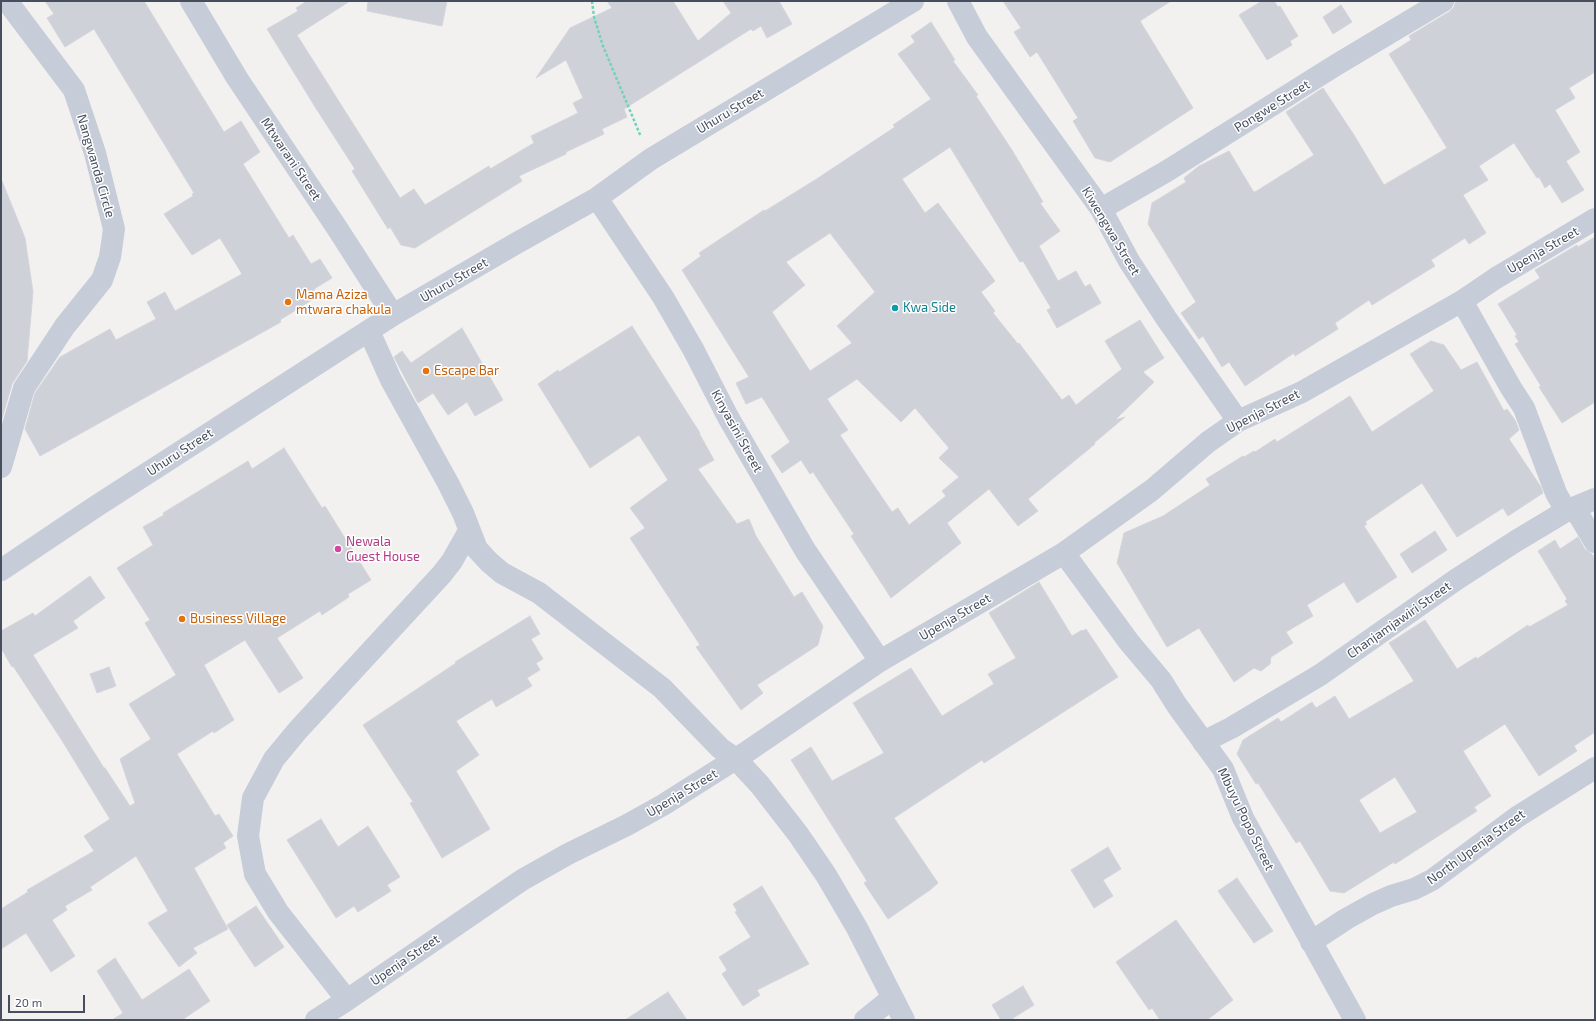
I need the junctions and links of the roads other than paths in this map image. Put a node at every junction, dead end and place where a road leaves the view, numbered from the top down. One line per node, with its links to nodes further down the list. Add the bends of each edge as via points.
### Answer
1 (7, 1): 13 (street, Nangwanda Circle, via 74,90 97,160 114,229 110,257 102,280 65,326 24,388)
2 (191, 1): 10 (street, Mtwarani Street, via 237,78)
3 (913, 1): 6 (street, Uhuru Street, via 650,158)
4 (958, 1): 7 (street, Kiwengwa Street, via 977,37)
5 (1443, 1): 7 (street, Pongwe Street)
6 (597, 198): 10 (street, Uhuru Street); 20 (street, Kinyasini Street, via 663,297 728,417 805,550)
7 (1101, 209): 12 (street, Kiwengwa Street, via 1133,268)
8 (1595, 219): 9 (street, Upenja Street)
9 (1462, 301): 12 (street, Upenja Street, via 1302,392); 15 (street, via 1524,408 1556,493)
10 (393, 315): 11 (street, Uhuru Street)
11 (368, 332): 16 (street, via 448,483); 19 (street, Uhuru Street)
12 (1238, 421): 18 (street, Upenja Street, via 1208,442 1152,490)
13 (1, 467)
14 (1595, 500): 15 (street, Chanjamjawiri Street)
15 (1571, 510): 17 (street); 21 (street, Chanjamjawiri Street, via 1457,579 1320,676)
16 (469, 531): 22 (street, via 477,549 488,562 512,579 539,593 639,669 681,706 720,748); 26 (street, via 442,574 274,759 253,798 248,836 255,874 278,912)
17 (1595, 542)
18 (1064, 553): 20 (street, Upenja Street); 21 (street, Mbuyu Popo Street, via 1129,642 1161,680)
19 (1, 570)
20 (880, 661): 22 (street, Upenja Street)
21 (1203, 742): 24 (street, Mbuyu Popo Street, via 1223,769 1243,818)
22 (736, 759): 25 (street, via 760,785 826,875 857,928); 26 (street, Upenja Street, via 663,805 522,880)
23 (1595, 768): 24 (street, North Upenja Street, via 1517,817 1432,880 1373,904)
24 (1311, 942): 30 (street, Mbuyu Popo Street)
25 (892, 998): 28 (street); 29 (street)
26 (347, 1000): 27 (street, Upenja Street)
27 (316, 1020)
28 (865, 1020)
29 (904, 1020)
30 (1355, 1020)

